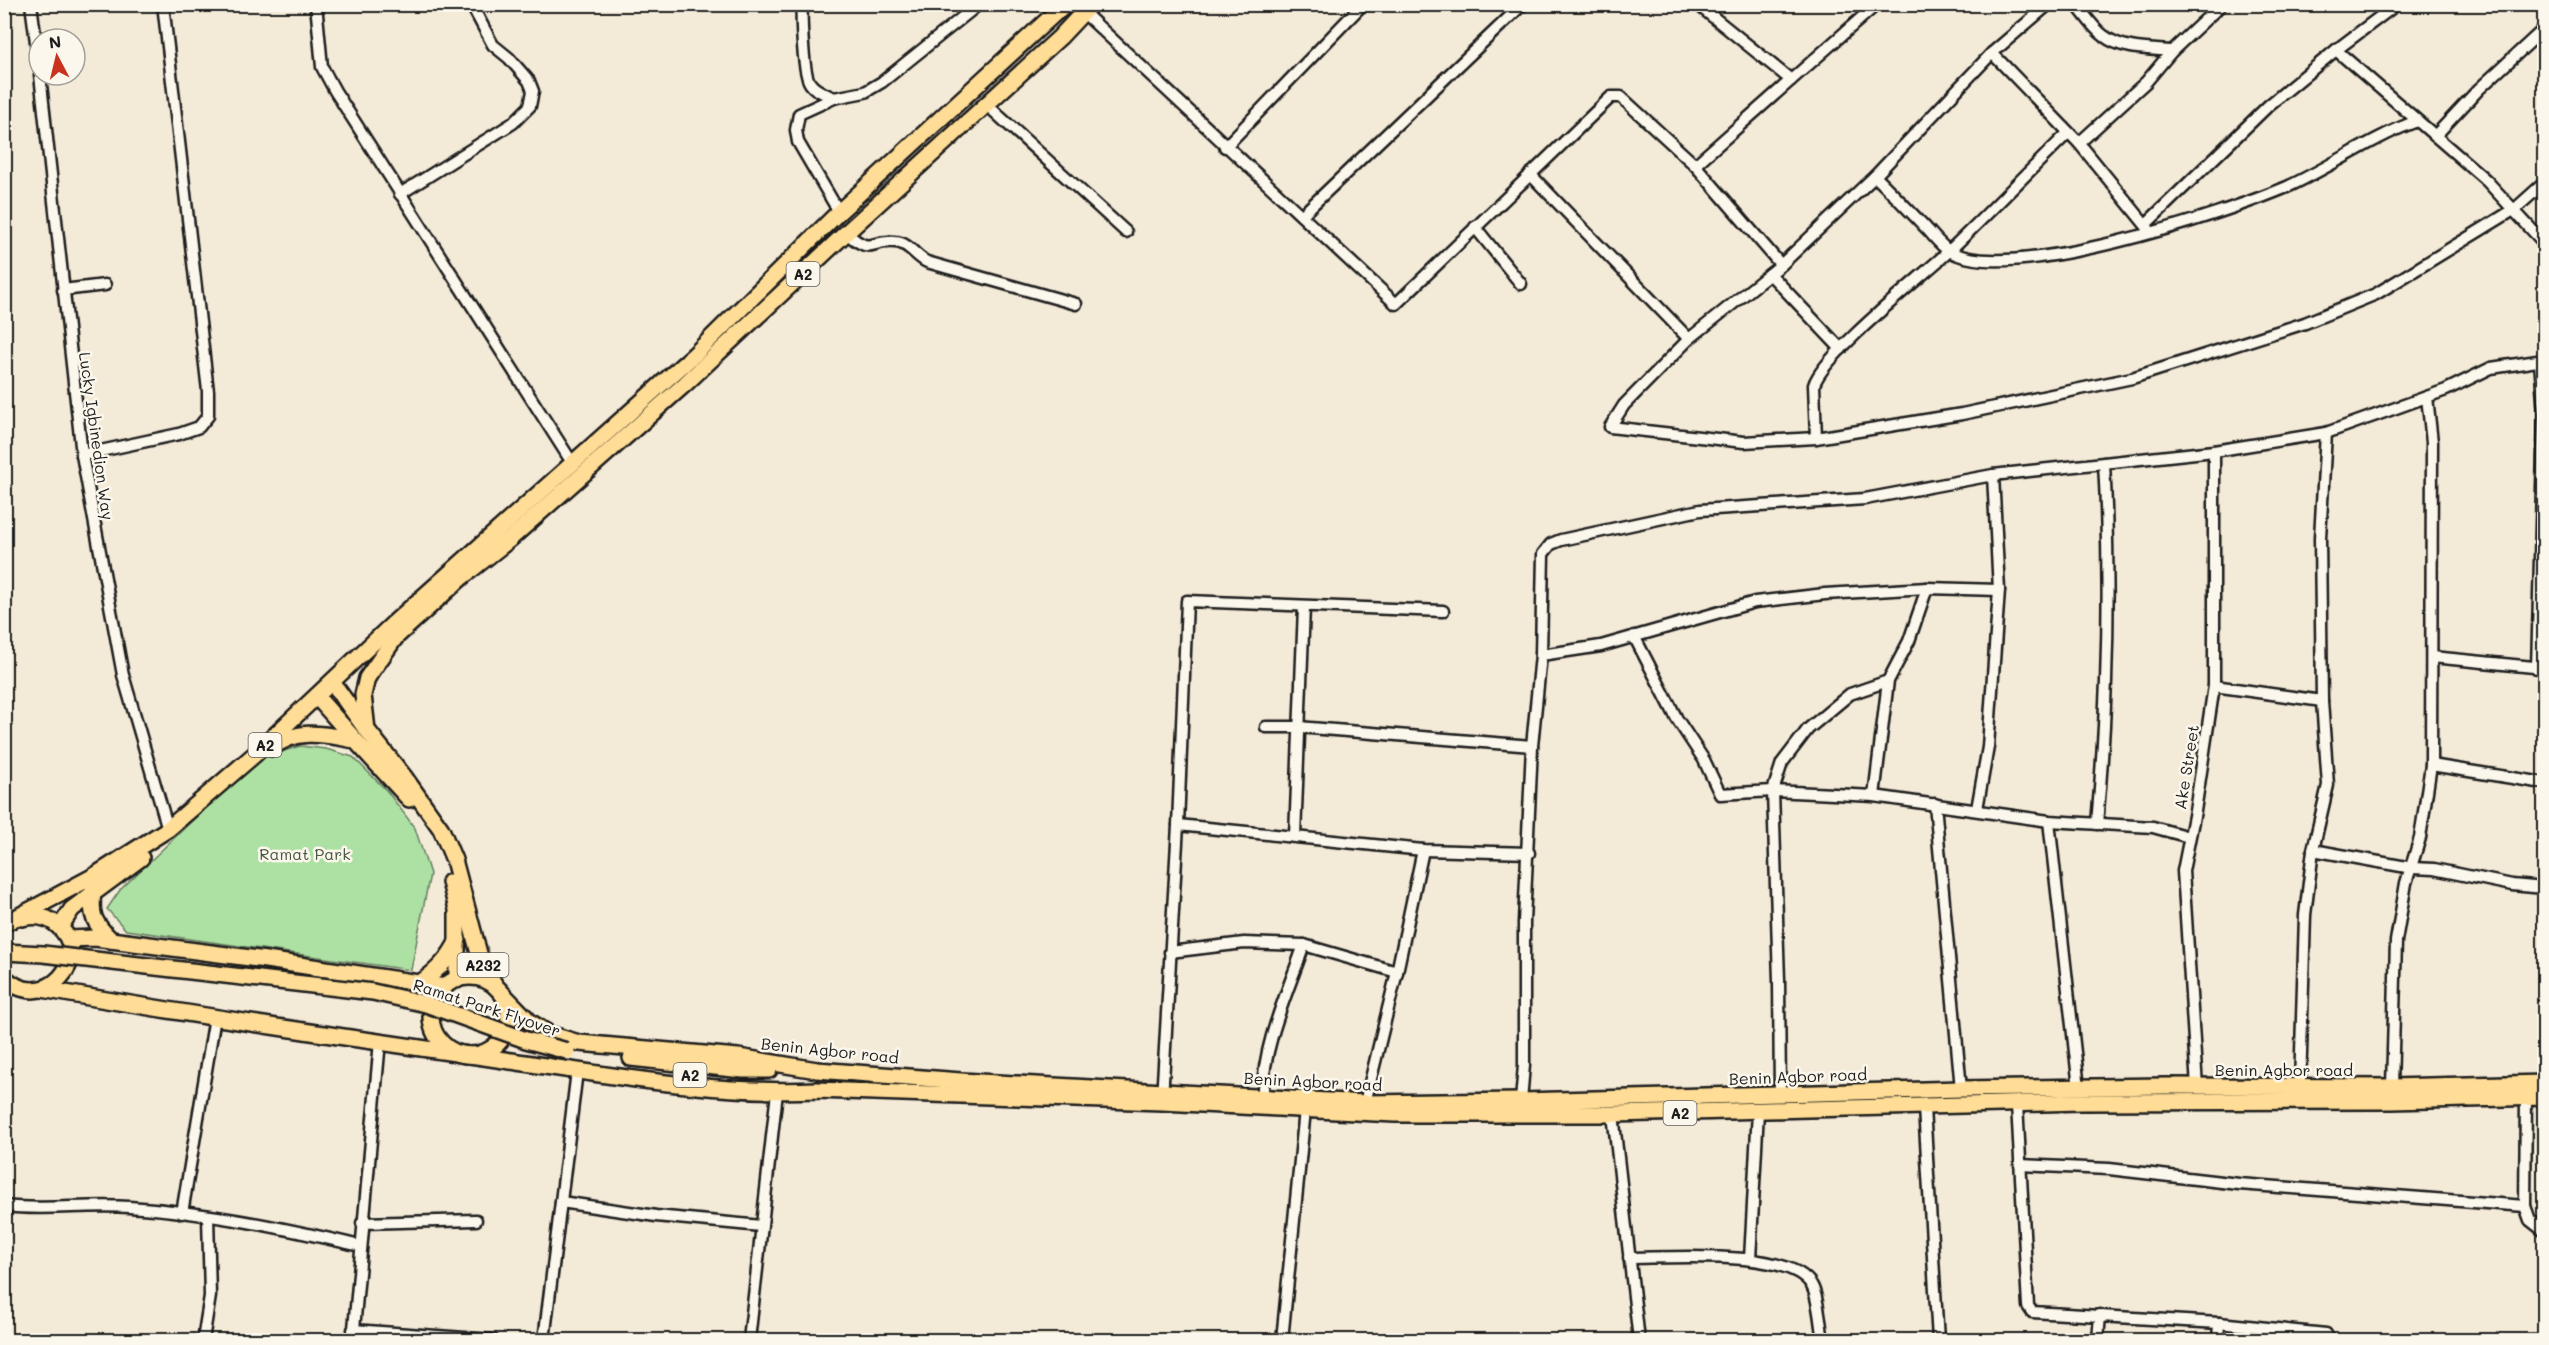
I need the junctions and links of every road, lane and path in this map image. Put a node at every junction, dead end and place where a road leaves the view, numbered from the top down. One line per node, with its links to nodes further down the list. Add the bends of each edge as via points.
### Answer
1 (31, 4): 17 (street)
2 (163, 4): 58 (street, via 208,416 199,427 179,434)
3 (316, 4): 35 (street, via 322,68)
4 (471, 4): 35 (street, via 494,45 529,81 533,92 530,106 513,123)
5 (802, 4): 24 (street, via 808,81 814,89)
6 (979, 4): 24 (street, via 882,82 866,92)
7 (1065, 4): 37 (highway, A2)
8 (1363, 4): 30 (street)
9 (1523, 4): 38 (street)
10 (1697, 4): 22 (street)
11 (1877, 4): 22 (street)
12 (2049, 4): 21 (street)
13 (2076, 4): 20 (street, via 2112,42)
14 (2222, 4): 20 (street)
15 (2397, 4): 19 (street)
16 (1087, 8): 25 (highway, A2); 30 (street)
17 (34, 27)
18 (2544, 29): 28 (street, via 2479,88)
19 (2336, 50): 26 (street); 40 (street, via 2276,99)
20 (2172, 51): 29 (street, via 2146,82)
21 (1992, 53): 27 (street); 33 (street)
22 (1791, 80): 31 (street)
23 (41, 87): 49 (street, Lucky Igbinedion Way)
24 (834, 98): 37 (street, via 799,114 796,130 798,142)
25 (987, 105): 41 (highway, A2); 42 (street)
26 (2417, 121): 28 (street); 40 (street, via 2287,186 2216,214)
27 (2068, 133): 29 (street); 44 (street)
28 (2435, 136): 36 (street)
29 (2079, 143): 40 (street)
30 (1225, 147): 38 (street)
31 (1695, 165): 32 (street, via 1617,96 1611,97); 45 (street)
32 (1530, 174): 39 (street); 51 (street)
33 (1875, 176): 44 (street); 45 (street)
34 (2544, 183): 36 (street)
35 (400, 194): 60 (street)
36 (2515, 209): 43 (street); 56 (street, via 2376,294 2305,323 2132,378 1962,414)
37 (839, 212): 60 (highway, A2, via 710,339)
38 (1302, 215): 39 (street, via 1396,304)
39 (1475, 227): 47 (street)
40 (2149, 228): 44 (street, via 2130,241 2010,261 1976,259)
41 (846, 232): 50 (street, via 861,245 896,242 927,262); 62 (highway, A2, via 685,384)
42 (1126, 232)
43 (2544, 243)
44 (1949, 251): 52 (street)
45 (1781, 265): 46 (street)
46 (1770, 274): 51 (street); 52 (street)
47 (1521, 284)
48 (105, 285): 49 (street)
49 (63, 290): 58 (street, Lucky Igbinedion Way)
50 (1076, 303)
51 (1689, 339): 56 (street, via 1624,405 1610,427 1744,442)
52 (1841, 349): 56 (street, via 1816,377)
53 (2542, 361): 54 (street, via 2491,368); 63 (street)
54 (2427, 397): 55 (street); 71 (street, via 2432,442)
55 (2326, 433): 57 (street); 77 (street, via 2320,538)
56 (1816, 438)
57 (2214, 451): 59 (street); 75 (street, Ake Street)
58 (82, 455): 92 (street, Lucky Igbinedion Way, via 123,675)
59 (2104, 463): 61 (street); 90 (street, via 2109,658)
60 (573, 464): 62 (highway, A2)
61 (1993, 476): 65 (street); 70 (street, via 1865,499 1700,510 1561,540 1543,554)
62 (505, 535): 69 (highway, A2); 74 (highway, A2, via 395,622)
63 (2542, 563): 72 (street)
64 (1927, 588): 65 (street); 68 (street, via 1755,602); 73 (street, via 1909,641)
65 (1999, 590): 88 (street, via 1990,726)
66 (1304, 607): 67 (street); 79 (street); 91 (street, via 1187,601)
67 (1443, 611)
68 (1634, 636): 70 (street, via 1601,646); 85 (street, via 1720,794)
69 (395, 638): 74 (highway); 80 (highway, via 367,678)
70 (1541, 655): 82 (street)
71 (2432, 657): 72 (street); 83 (street)
72 (2541, 668)
73 (1888, 681): 85 (street, via 1850,694 1808,729 1782,763); 86 (street)
74 (336, 686): 76 (highway, A2); 80 (highway)
75 (2214, 686): 77 (street); 94 (street, Ake Street)
76 (320, 701): 80 (highway); 81 (highway); 92 (highway, A2)
77 (2322, 701): 96 (street, via 2328,785)
78 (1266, 727): 79 (street)
79 (1298, 727): 82 (street); 93 (street)
80 (361, 735): 81 (highway, via 302,734); 104 (highway, via 431,831 446,864 457,909); 113 (highway, Benin Agbor road / A232, via 405,778 441,829 454,860 481,961)
81 (282, 740): 100 (highway, via 169,838)
82 (1532, 746): 97 (street)
83 (2430, 765): 84 (street); 98 (street)
84 (2544, 783)
85 (1773, 792): 86 (street); 128 (street)
86 (1874, 796): 87 (street)
87 (1935, 804): 88 (street); 126 (street)
88 (1977, 809): 89 (street)
89 (2049, 821): 90 (street); 123 (street)
90 (2097, 824): 94 (street, via 2152,827)
91 (1178, 825): 93 (street); 107 (street)
92 (168, 830): 101 (highway, A2)
93 (1294, 836): 95 (street)
94 (2189, 837): 121 (street, Ake Street, via 2183,871)
95 (1423, 850): 97 (street); 109 (street)
96 (2313, 850): 98 (street); 122 (street, via 2305,915)
97 (1529, 853): 133 (street)
98 (2412, 868): 99 (street); 124 (street, via 2396,941)
99 (2544, 888)
100 (93, 891): 102 (highway, via 72,909); 103 (highway, via 91,908 96,924)
101 (7, 925): 102 (highway, via 37,916 49,920)
102 (64, 933): 103 (highway); 114 (highway, via 70,953 65,973)
103 (111, 940): 111 (highway)
104 (458, 940): 111 (highway, via 436,971); 112 (highway)
105 (1304, 945): 107 (street, via 1245,943); 109 (street); 130 (street, via 1275,1031 1262,1080)
106 (4, 952): 118 (highway, Ramat Park Flyover / A2, bridge, via 373,992 426,1004 526,1040)
107 (1170, 952): 129 (street)
108 (4, 963): 118 (highway, Ramat Park Flyover / A2, via 372,1003 424,1014 524,1050)
109 (1397, 972): 134 (street)
110 (8, 983): 114 (highway, Benin Agbor road, via 28,990)
111 (420, 983): 112 (highway)
112 (451, 983): 113 (highway, via 478,978); 117 (highway, via 433,1005 432,1026 443,1045)
113 (496, 987): 117 (highway, via 508,1007 503,1037 485,1052); 119 (highway, Benin Agbor road / A232, via 530,1022 549,1034 579,1044 738,1057)
114 (42, 989): 115 (highway, Benin Agbor road)
115 (215, 1017): 116 (highway, Benin Agbor road); 144 (street)
116 (380, 1041): 117 (highway, Benin Agbor road); 147 (street)
117 (462, 1054): 118 (highway, Benin Agbor road)
118 (570, 1061): 119 (highway, Ramat Park Flyover / A2); 125 (highway, Ramat Park Flyover / A2); 127 (highway, Benin Agbor road, via 679,1083); 141 (street)
119 (817, 1070): 129 (highway, Benin Agbor road / A2)
120 (2544, 1083): 124 (highway, Benin Agbor road / A2)
121 (2197, 1087): 122 (highway, Benin Agbor road / A2); 123 (highway, Benin Agbor road / A2)
122 (2300, 1087): 124 (highway, Benin Agbor road / A2)
123 (2079, 1088): 126 (highway, Benin Agbor road / A2)
124 (2392, 1088)
125 (816, 1089): 127 (highway, Benin Agbor road); 129 (highway, Benin Agbor road / A2)
126 (1960, 1089): 128 (highway, Benin Agbor road / A2)
127 (777, 1092): 148 (street)
128 (1780, 1095): 133 (highway, Benin Agbor road / A2)
129 (1162, 1097): 130 (highway, Benin Agbor road / A2); 137 (highway, Benin Agbor road / A2)
130 (1263, 1097): 134 (highway, Benin Agbor road / A2)
131 (2544, 1097): 132 (highway, Benin Agbor road / A2)
132 (2526, 1098): 135 (highway, Benin Agbor road / A2); 143 (street)
133 (1521, 1101): 134 (highway, Benin Agbor road / A2)
134 (1365, 1103)
135 (2017, 1104): 136 (highway, Benin Agbor road / A2); 140 (street)
136 (1924, 1108): 138 (highway, Benin Agbor road / A2); 163 (street)
137 (1305, 1110): 139 (highway, Benin Agbor road / A2); 160 (street)
138 (1758, 1111): 139 (highway, Benin Agbor road / A2); 152 (street)
139 (1613, 1114): 151 (street)
140 (2020, 1165): 143 (street, via 2109,1169 2240,1184); 153 (street, via 2029,1310)
141 (561, 1202): 148 (street); 158 (street)
142 (4, 1206): 144 (street, via 128,1207)
143 (2525, 1206): 149 (street, via 2530,1220)
144 (182, 1213): 145 (street)
145 (208, 1216): 150 (street); 156 (street, via 210,1296)
146 (476, 1220): 147 (street)
147 (362, 1223): 150 (street)
148 (761, 1226): 159 (street)
149 (2544, 1231)
150 (360, 1246): 155 (street)
151 (1629, 1258): 152 (street); 161 (street)
152 (1750, 1259): 162 (street, via 1802,1273 1813,1287)
153 (2100, 1315): 154 (street); 164 (street)
154 (2219, 1323): 165 (street); 166 (street, via 2326,1334)
155 (353, 1335): 157 (street)
156 (203, 1341)
157 (493, 1341)
158 (544, 1341)
159 (749, 1341)
160 (1282, 1341)
161 (1639, 1341)
162 (1823, 1341)
163 (1938, 1341)
164 (2098, 1341)
165 (2218, 1341)
166 (2329, 1341)

